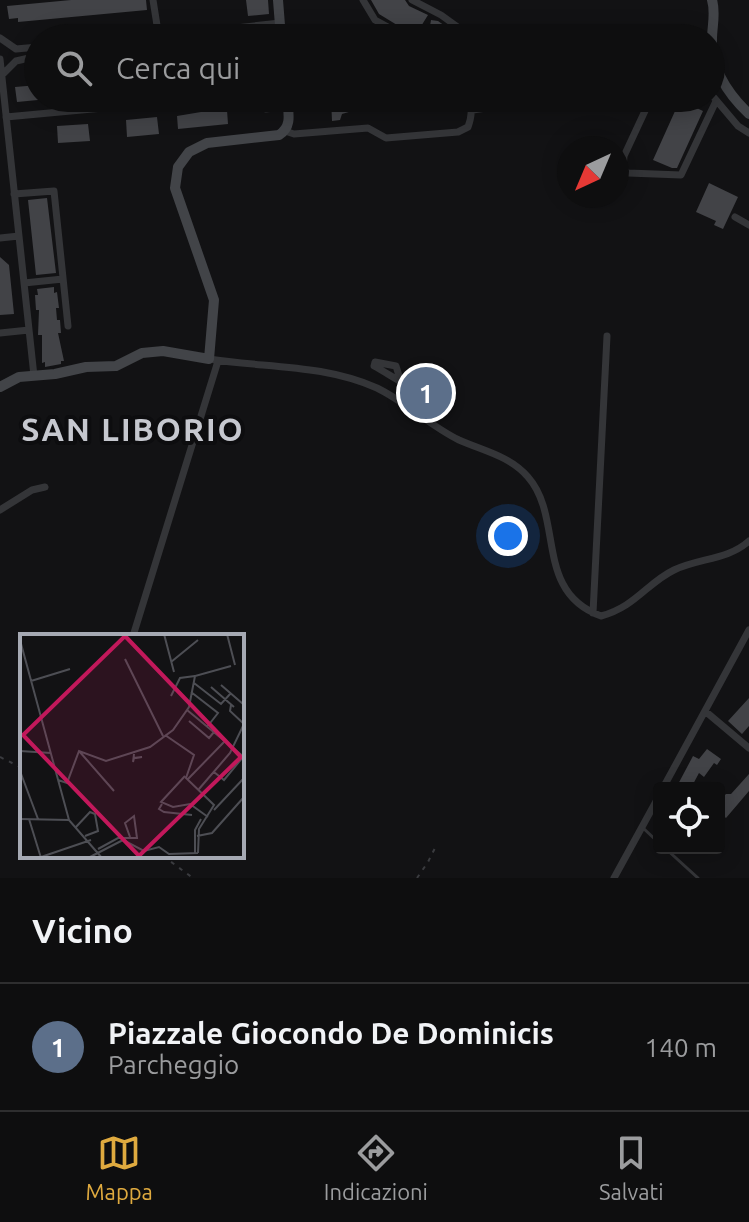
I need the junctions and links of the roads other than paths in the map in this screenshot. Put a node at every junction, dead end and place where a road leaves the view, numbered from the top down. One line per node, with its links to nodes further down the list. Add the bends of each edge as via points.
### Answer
1 (153, 0): 6 (street)
2 (278, 0): 7 (street)
3 (363, 0): 8 (street)
4 (412, 0): 9 (street)
5 (712, 0): 10 (street)
6 (157, 24)
7 (280, 24)
8 (382, 24)
9 (454, 24)
10 (712, 24)
11 (0, 38): 12 (street)
12 (24, 48)
13 (0, 59): 15 (street)
14 (24, 59): 15 (street)
15 (1, 77): 24 (street)
16 (725, 83): 23 (street)
17 (725, 111): 26 (street)
18 (49, 112): 24 (street)
19 (288, 112): 25 (street)
20 (472, 112): 25 (street, via 468,127 458,132 386,138 368,128)
21 (644, 112): 22 (street, via 624,156 628,173 681,175)
22 (707, 112)
23 (749, 114)
24 (6, 117): 27 (street)
25 (285, 131): 38 (street, via 207,143 189,152 178,167 175,188 214,300)
26 (749, 133)
27 (14, 194): 30 (street); 32 (street, via 54,191)
28 (735, 217): 29 (street)
29 (749, 225)
30 (19, 236): 31 (street); 33 (street)
31 (0, 238)
32 (63, 279): 33 (street); 34 (street)
33 (24, 283): 35 (street)
34 (68, 326)
35 (29, 330): 36 (street); 39 (street)
36 (0, 333)
37 (607, 336): 46 (street)
38 (214, 360): 39 (street, via 163,351 142,353 116,366); 42 (street, via 335,374); 48 (street)
39 (34, 376): 41 (street)
40 (400, 379): 42 (street, via 411,388)
41 (0, 387)
42 (399, 401): 46 (street, via 528,477 540,495 552,560 562,581)
43 (45, 487): 44 (street)
44 (0, 510)
45 (749, 541): 46 (street, via 739,550 670,572 614,612)
46 (593, 613)
47 (749, 630): 49 (street)
48 (134, 634)
49 (705, 711): 50 (street); 51 (street)
50 (749, 748)
51 (666, 782)
52 (653, 807): 53 (street)
53 (642, 827): 54 (lane); 56 (street)
54 (653, 837)
55 (672, 854): 57 (lane)
56 (614, 878)
57 (698, 878)

